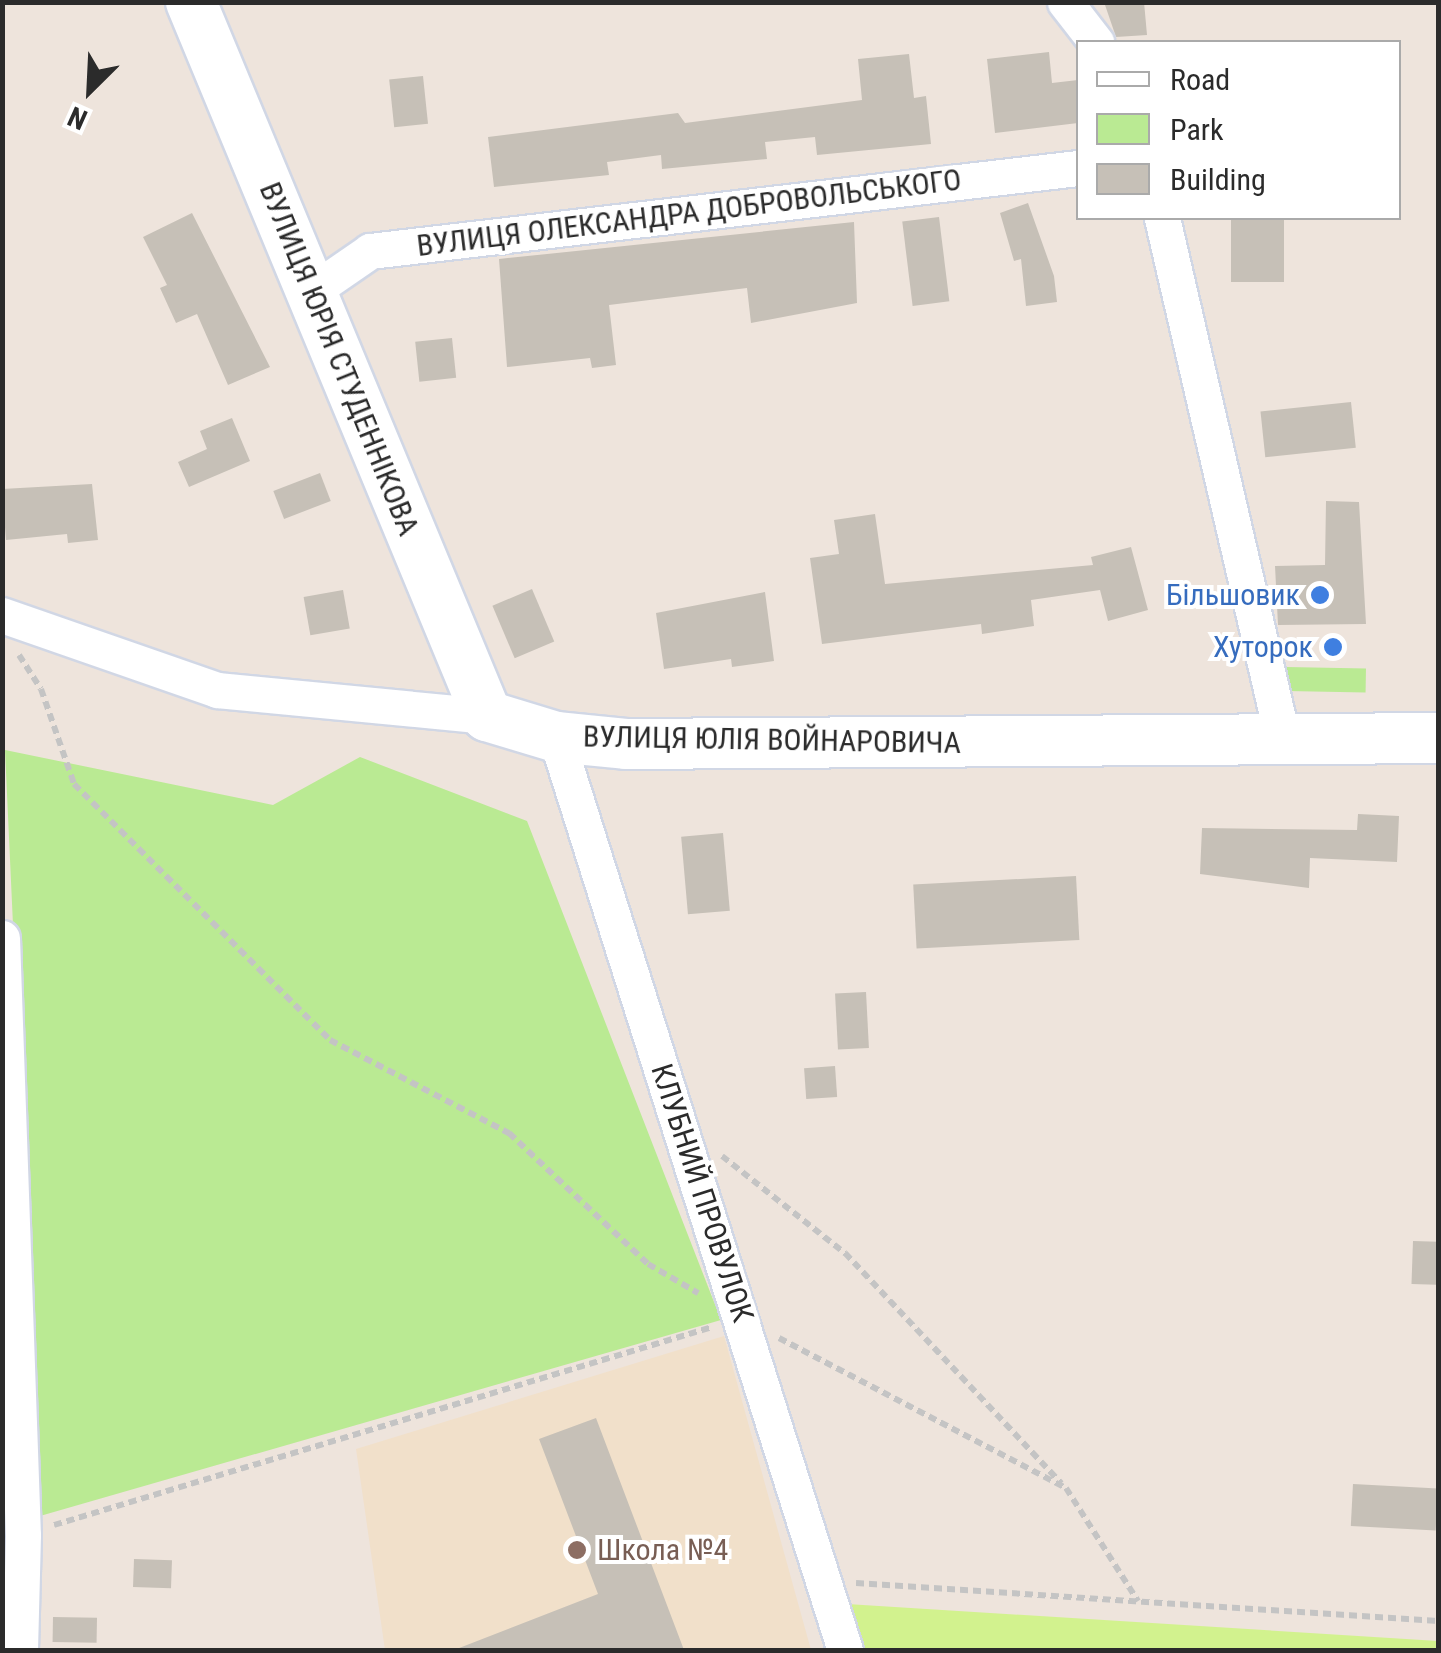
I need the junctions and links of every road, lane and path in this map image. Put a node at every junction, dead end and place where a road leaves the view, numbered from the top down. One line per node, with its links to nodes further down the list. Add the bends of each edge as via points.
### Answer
1 (191, 2): 6 (main road, ВУЛИЦЯ ЮРІЯ СТУДЕННІКОВА)
2 (1065, 2): 3 (street)
3 (1094, 40)
4 (1076, 168): 6 (street, ВУЛИЦЯ ОЛЕКСАНДРА ДОБРОВОЛЬСЬКОГО, via 370,251)
5 (1162, 220): 11 (street)
6 (312, 291): 8 (main road, ВУЛИЦЯ ЮРІЯ СТУДЕННІКОВА)
7 (7, 630): 8 (street, ВУЛИЦЯ ЮЛІЯ ВОЙНАРОВИЧА, via 217,690); 14 (path, via 41,689 74,784 330,1040 509,1133 648,1264)
8 (487, 716): 9 (main road, ВУЛИЦЯ ЮЛІЯ ВОЙНАРОВИЧА)
9 (556, 736): 11 (main road, ВУЛИЦЯ ЮЛІЯ ВОЙНАРОВИЧА, via 626,744); 13 (street, КЛУБНИЙ ПРОВУЛОК)
10 (1438, 738): 11 (main road, ВУЛИЦЯ ЮЛІЯ ВОЙНАРОВИЧА)
11 (1283, 742)
12 (2, 938): 16 (street)
13 (678, 1121): 14 (street, КЛУБНИЙ ПРОВУЛОК); 15 (path, via 845,1253)
14 (742, 1318): 15 (path); 16 (path); 17 (street, КЛУБНИЙ ПРОВУЛОК)
15 (1066, 1488): 18 (path)
16 (23, 1535): 20 (street)
17 (825, 1581): 18 (path); 21 (street, КЛУБНИЙ ПРОВУЛОК)
18 (1138, 1601): 19 (path)
19 (1438, 1621)
20 (20, 1650)
21 (844, 1650)

